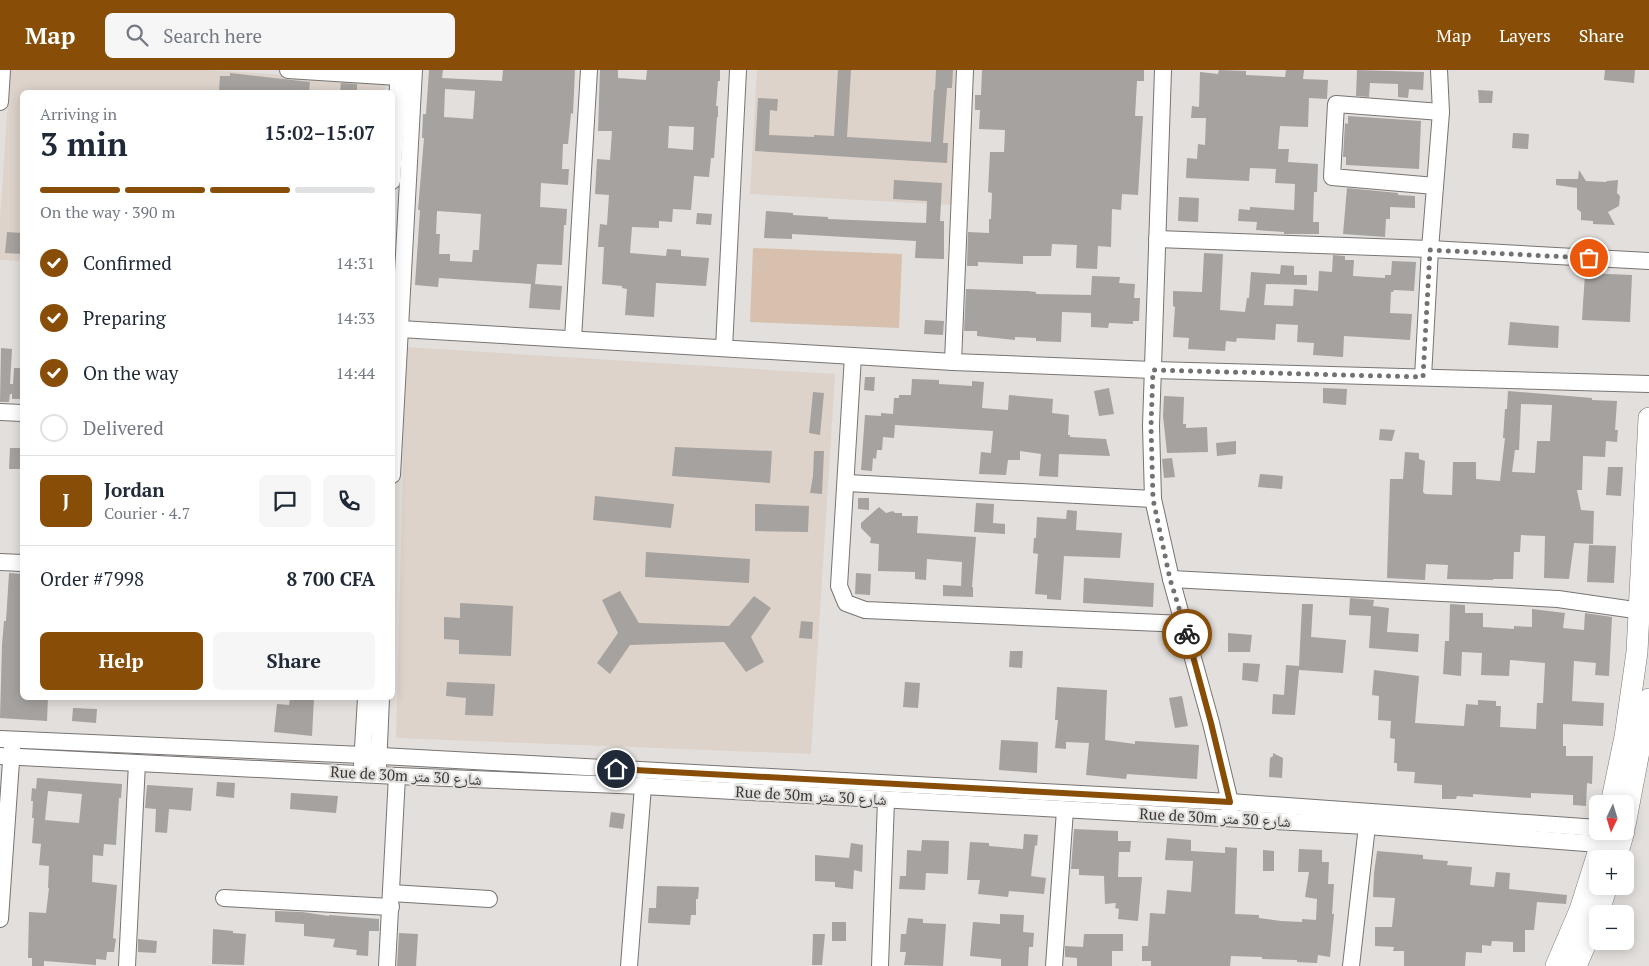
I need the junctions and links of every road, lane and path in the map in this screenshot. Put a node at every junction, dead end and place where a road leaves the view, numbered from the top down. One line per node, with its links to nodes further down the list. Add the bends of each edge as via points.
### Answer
1 (2, 70): 10 (street)
2 (288, 70): 9 (street)
3 (414, 70): 17 (street)
4 (588, 70): 18 (street)
5 (738, 70): 19 (street)
6 (966, 70): 21 (street)
7 (1163, 70): 14 (street)
8 (1440, 70): 11 (street)
9 (398, 73): 12 (street)
10 (0, 102)
11 (1441, 112): 13 (street); 13 (street, via 1336,104 1332,177)
12 (395, 128)
13 (1435, 186): 15 (street)
14 (1157, 239): 15 (street); 22 (street)
15 (1430, 250): 16 (street); 23 (street)
16 (1649, 262)
17 (400, 329): 18 (street); 28 (street)
18 (573, 339): 19 (street)
19 (724, 348): 20 (street)
20 (853, 356): 21 (street); 29 (street)
21 (952, 362): 22 (street)
22 (1153, 370): 23 (street); 31 (street)
23 (1423, 377): 24 (street)
24 (1649, 384)
25 (0, 412): 26 (street)
26 (20, 413)
27 (1649, 418): 30 (main road)
28 (395, 420)
29 (847, 483): 31 (street); 36 (street, via 839,586 846,603 865,610)
30 (1647, 486): 35 (main road)
31 (1153, 499): 34 (street)
32 (0, 562): 33 (street)
33 (20, 563)
34 (1170, 579): 35 (street, via 1558,599); 36 (street)
35 (1644, 612): 46 (main road)
36 (1184, 624): 49 (street)
37 (1649, 699): 47 (main road)
38 (366, 700): 41 (street)
39 (382, 700): 41 (street)
40 (6, 748): 41 (street, Rue de 30m شارع 30 متر); 42 (street, Rue de 30m شارع 30 متر); 59 (street)
41 (371, 756): 43 (street); 49 (street, Rue de 30m شارع 30 متر)
42 (137, 763): 43 (street, Rue de 30m شارع 30 متر); 62 (street)
43 (369, 774): 44 (street, Rue de 30m شارع 30 متر)
44 (397, 776): 45 (street, Rue de 30m شارع 30 متر); 58 (street)
45 (643, 786): 48 (street, Rue de 30m شارع 30 متر); 64 (street)
46 (1613, 795)
47 (1625, 795)
48 (886, 800): 50 (street, Rue de 30m شارع 30 متر); 65 (street)
49 (1230, 802): 51 (street); 53 (street, Rue de 30m شارع 30 متر)
50 (1065, 810): 51 (street, Rue de 30m شارع 30 متر); 66 (street)
51 (1231, 818): 52 (street, Rue de 30m شارع 30 متر)
52 (1367, 826): 54 (street, Rue de 30m شارع 30 متر); 67 (street)
53 (1589, 834)
54 (1589, 835)
55 (1613, 840): 61 (main road, via 1580,910)
56 (224, 898): 58 (street)
57 (490, 899): 58 (street)
58 (391, 900): 63 (street)
59 (0, 919)
60 (1589, 928): 61 (main road)
61 (1565, 965)
62 (127, 966)
63 (387, 966)
64 (629, 966)
65 (880, 966)
66 (1054, 966)
67 (1351, 966)

